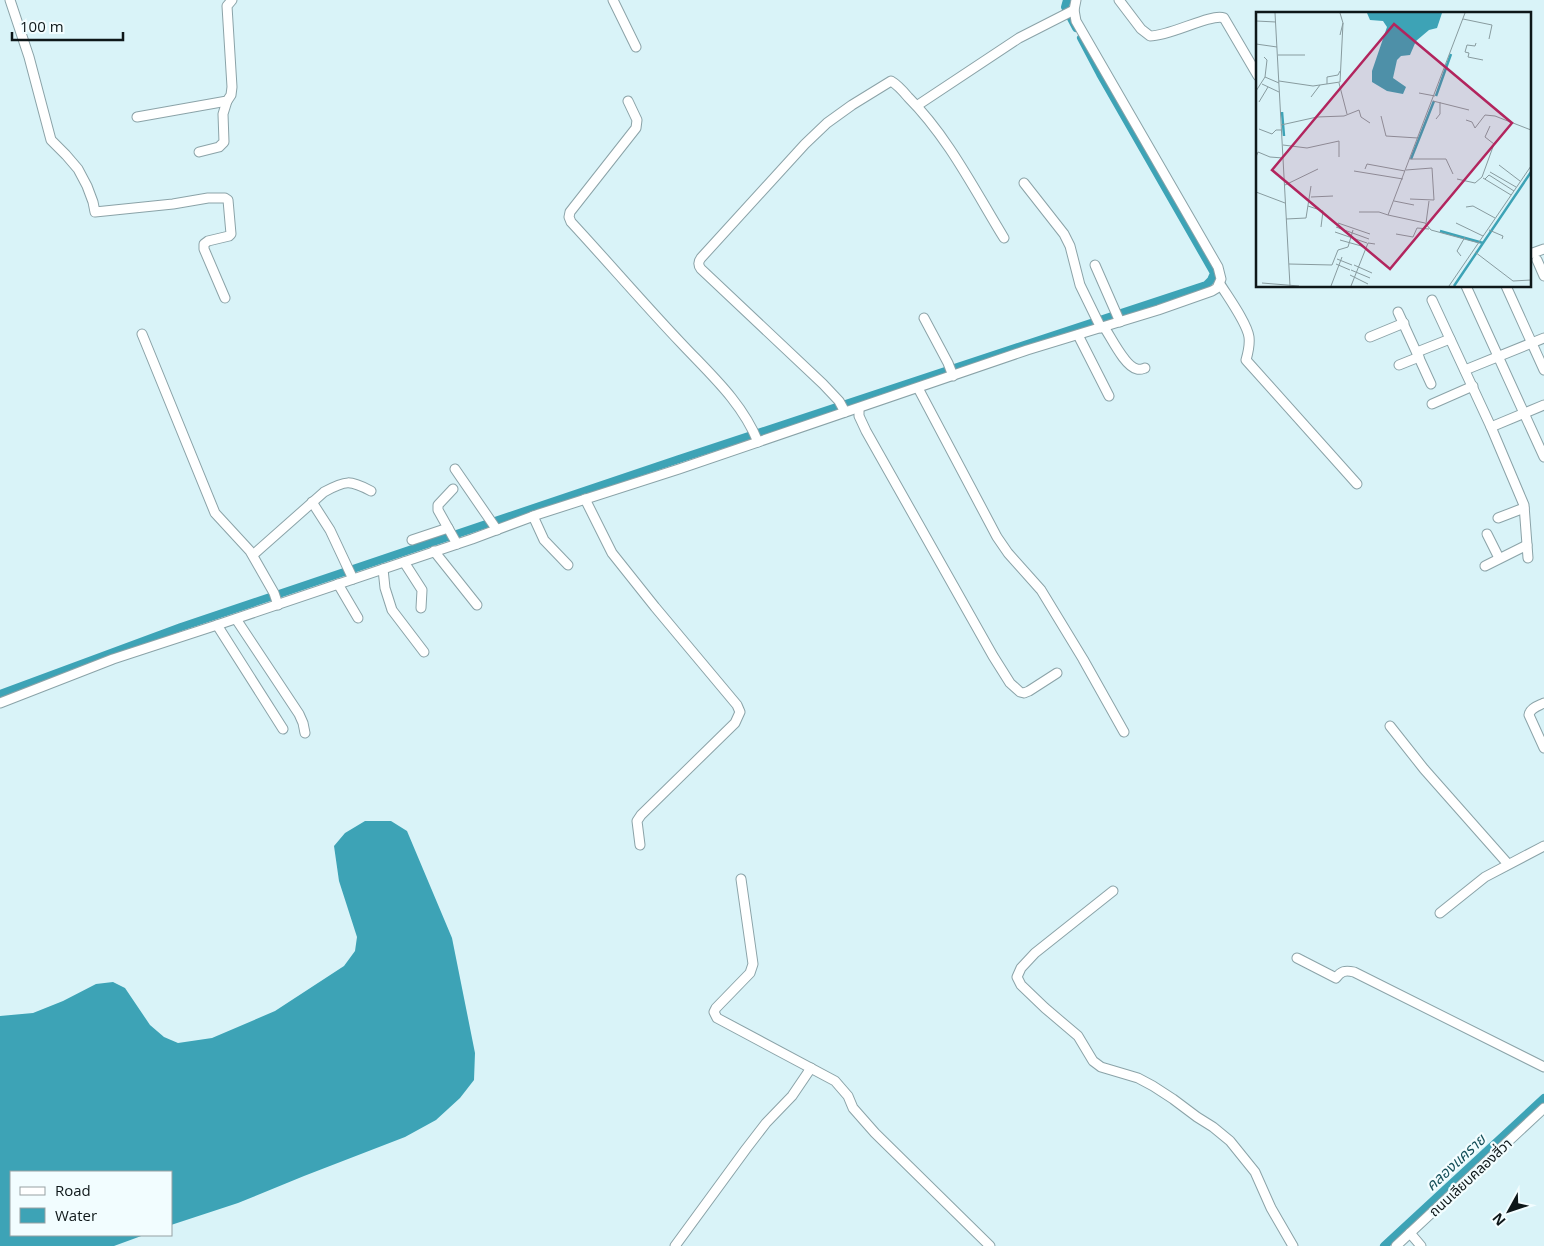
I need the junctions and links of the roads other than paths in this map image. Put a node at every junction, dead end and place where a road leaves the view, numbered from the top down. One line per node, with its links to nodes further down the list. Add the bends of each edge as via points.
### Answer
1 (10, 0): 22 (street, via 51,140 78,169 95,212 208,198 228,200 230,236 204,244)
2 (232, 0): 8 (street, via 227,6 232,88)
3 (613, 0): 6 (street)
4 (1119, 0): 7 (street, via 1150,36 1168,34 1213,18 1224,18)
5 (1073, 7): 10 (street, via 1019,38); 19 (street, via 1079,26 1218,267)
6 (636, 47)
7 (1256, 73)
8 (228, 101): 11 (street); 12 (street, via 223,114 222,146)
9 (628, 101): 52 (street, via 638,120 636,128 569,217 674,336 723,386)
10 (918, 105): 14 (street, via 946,143); 48 (street, via 891,81 827,123 698,262 698,266 823,384)
11 (137, 117)
12 (200, 152)
13 (1024, 183): 27 (street, via 1064,234 1080,285)
14 (1004, 238)
15 (1544, 249): 16 (street)
16 (1534, 257): 18 (street)
17 (1095, 266): 26 (street)
18 (1544, 276)
19 (1220, 284): 26 (street, via 1212,291); 55 (street, via 1249,336 1246,360)
20 (1467, 288): 36 (street)
21 (1507, 288): 34 (street)
22 (225, 298)
23 (1432, 300): 32 (street)
24 (1398, 312): 28 (street)
25 (924, 318): 41 (street)
26 (1120, 322): 27 (street)
27 (1100, 324): 30 (street); 38 (street, via 1128,363 1135,369)
28 (1404, 324): 31 (street); 35 (street)
29 (142, 334): 70 (street, via 215,513)
30 (1078, 335): 41 (street); 45 (street)
31 (1370, 337)
32 (1450, 338): 35 (street); 39 (street)
33 (1544, 338): 34 (street)
34 (1532, 342): 36 (street); 40 (street)
35 (1418, 355): 37 (street); 42 (street)
36 (1498, 356): 39 (street); 50 (street)
37 (1399, 365)
38 (1145, 368)
39 (1465, 370): 43 (street)
40 (1544, 370)
41 (952, 374): 44 (street)
42 (1431, 384)
43 (1473, 386): 46 (street); 51 (street)
44 (918, 388): 49 (street); 92 (street, via 996,537 1041,590)
45 (1109, 396)
46 (1432, 404)
47 (1544, 405): 50 (street)
48 (842, 407): 49 (street); 52 (street)
49 (859, 408): 86 (street, via 866,431 1010,683 1024,693)
50 (1525, 413): 51 (street); 53 (street)
51 (1492, 427): 60 (street)
52 (756, 437): 58 (street, via 679,470)
53 (1544, 457)
54 (455, 469): 64 (street)
55 (1357, 484)
56 (453, 489): 63 (street, via 438,505 440,516)
57 (371, 491): 59 (street, via 355,483 345,483 324,492)
58 (585, 499): 61 (street); 94 (street, via 612,554 737,704 740,712 735,722 641,815 638,821)
59 (312, 502): 70 (street); 77 (street)
60 (1524, 508): 62 (street); 68 (street)
61 (534, 516): 64 (street); 74 (street, via 544,540)
62 (1498, 518)
63 (448, 528): 66 (street); 67 (street)
64 (497, 530): 67 (street)
65 (1488, 534): 71 (street)
66 (412, 540)
67 (457, 544): 69 (street)
68 (1527, 545): 71 (street); 72 (street)
69 (434, 551): 73 (street); 80 (street)
70 (252, 555): 79 (street)
71 (1499, 558): 75 (street)
72 (1528, 558)
73 (404, 562): 76 (street); 81 (street, via 422,590)
74 (568, 565)
75 (1485, 566)
76 (382, 569): 77 (street); 85 (street, via 392,610)
77 (351, 573): 78 (street)
78 (338, 584): 79 (street); 82 (street)
79 (276, 599): 83 (street)
80 (477, 605)
81 (421, 608)
82 (358, 618)
83 (236, 619): 84 (street); 91 (street, via 299,714)
84 (217, 626): 87 (street, via 113,659); 90 (street)
85 (424, 652)
86 (1057, 673)
87 (0, 703)
88 (1544, 703): 93 (street, via 1532,709 1529,715)
89 (1390, 726): 96 (street)
90 (283, 729)
91 (305, 732)
92 (1124, 732)
93 (1544, 748)
94 (640, 845)
95 (1544, 846): 96 (street)
96 (1508, 864): 99 (street, via 1485,877)
97 (741, 879): 102 (street, via 753,964 750,973 716,1008 714,1015)
98 (1113, 891): 107 (street, via 1035,953 1017,977 1039,1002 1078,1036 1093,1061 1153,1086 1230,1141 1255,1172)
99 (1440, 913)
100 (1297, 958): 101 (street, via 1336,978 1346,970 1354,972)
101 (1544, 1067)
102 (811, 1068): 105 (street); 106 (street, via 842,1087 853,1108 875,1133)
103 (1544, 1108): 104 (street, ถนนเลียบคลองสี่วา)
104 (1410, 1233): 108 (street, ถนนเลียบคลองสี่วา); 109 (street)
105 (675, 1246)
106 (990, 1246)
107 (1292, 1246)
108 (1396, 1246)
109 (1421, 1246)

